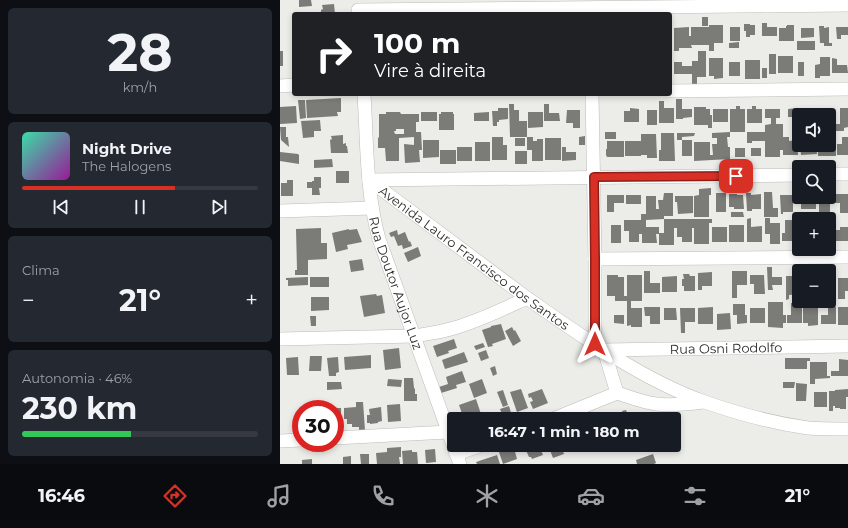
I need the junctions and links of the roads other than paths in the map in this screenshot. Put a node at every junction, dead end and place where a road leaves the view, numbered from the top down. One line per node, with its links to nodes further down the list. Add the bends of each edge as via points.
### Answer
1 (440, 4): 3 (street); 4 (street)
2 (848, 5): 3 (street)
3 (590, 7)
4 (358, 8)
5 (292, 85): 6 (street)
6 (280, 86)
7 (848, 89): 8 (street)
8 (672, 91)
9 (364, 96): 15 (street, Rua Doutor Aujor Luz)
10 (592, 96): 14 (street)
11 (836, 174): 12 (street)
12 (848, 174)
13 (792, 175): 14 (street)
14 (594, 177): 15 (street); 19 (street)
15 (369, 180): 16 (street, Rua Doutor Aujor Luz); 20 (street, Avenida Lauro Francisco dos Santos)
16 (372, 208): 17 (street); 21 (street, Rua Doutor Aujor Luz, via 379,239)
17 (280, 210)
18 (848, 257): 19 (street)
19 (595, 259): 24 (street)
20 (527, 298): 21 (street, via 454,328); 24 (street, Avenida Lauro Francisco dos Santos)
21 (414, 336): 22 (street); 28 (street, Rua Doutor Aujor Luz)
22 (280, 339)
23 (848, 346): 24 (street, Rua Osni Rodolfo)
24 (599, 347): 25 (street); 26 (street, Avenida Lauro Francisco dos Santos, via 635,369)
25 (617, 393): 26 (street, via 657,404); 27 (street)
26 (704, 402): 29 (street, Avenida Lauro Francisco dos Santos, via 774,422 809,428)
27 (570, 412)
28 (447, 429)
29 (848, 429)
30 (447, 432): 31 (street)
31 (344, 438)
32 (292, 440): 33 (street)
33 (280, 441)
34 (470, 452): 35 (street)
35 (458, 459)

